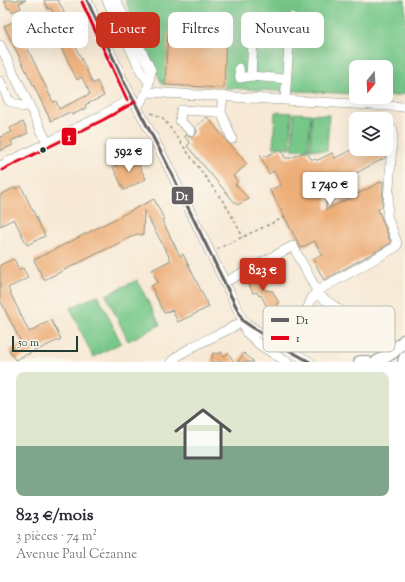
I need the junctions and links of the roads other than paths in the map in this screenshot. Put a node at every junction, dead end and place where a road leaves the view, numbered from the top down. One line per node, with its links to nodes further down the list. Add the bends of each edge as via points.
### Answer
1 (87, 0): 14 (street)
2 (107, 0): 11 (street, via 142,73)
3 (116, 0): 11 (street, via 150,70)
4 (0, 45): 16 (street)
5 (253, 48): 8 (street)
6 (288, 48): 9 (street)
7 (239, 68): 8 (street, via 240,78)
8 (252, 76): 9 (street)
9 (286, 79): 15 (street)
10 (0, 81): 16 (street, via 9,101 23,107)
11 (149, 82): 12 (street)
12 (147, 92): 13 (street); 17 (street)
13 (223, 97): 15 (street); 19 (street)
14 (132, 98): 17 (street); 22 (street)
15 (285, 100): 18 (street)
16 (28, 104): 22 (street)
17 (137, 107): 25 (street)
18 (405, 107)
19 (221, 112): 20 (street, via 181,110 180,121); 21 (street)
20 (191, 131)
21 (232, 138)
22 (46, 142): 24 (street)
23 (391, 156): 26 (street, via 387,216 396,247)
24 (0, 166)
25 (225, 282): 26 (street, via 293,246); 29 (street)
26 (316, 292): 27 (street); 28 (street)
27 (309, 306)
28 (334, 306)
29 (243, 321): 30 (street); 32 (street, via 246,332); 38 (street, via 189,349)
30 (263, 335)
31 (405, 340): 33 (main road)
32 (263, 347)
33 (395, 350)
34 (271, 352): 39 (street)
35 (292, 352): 40 (street)
36 (393, 352): 43 (main road)
37 (405, 358): 44 (main road)
38 (172, 362)
39 (287, 362)
40 (310, 362)
41 (360, 362): 42 (main road)
42 (366, 362)
43 (377, 362)
44 (404, 362)

